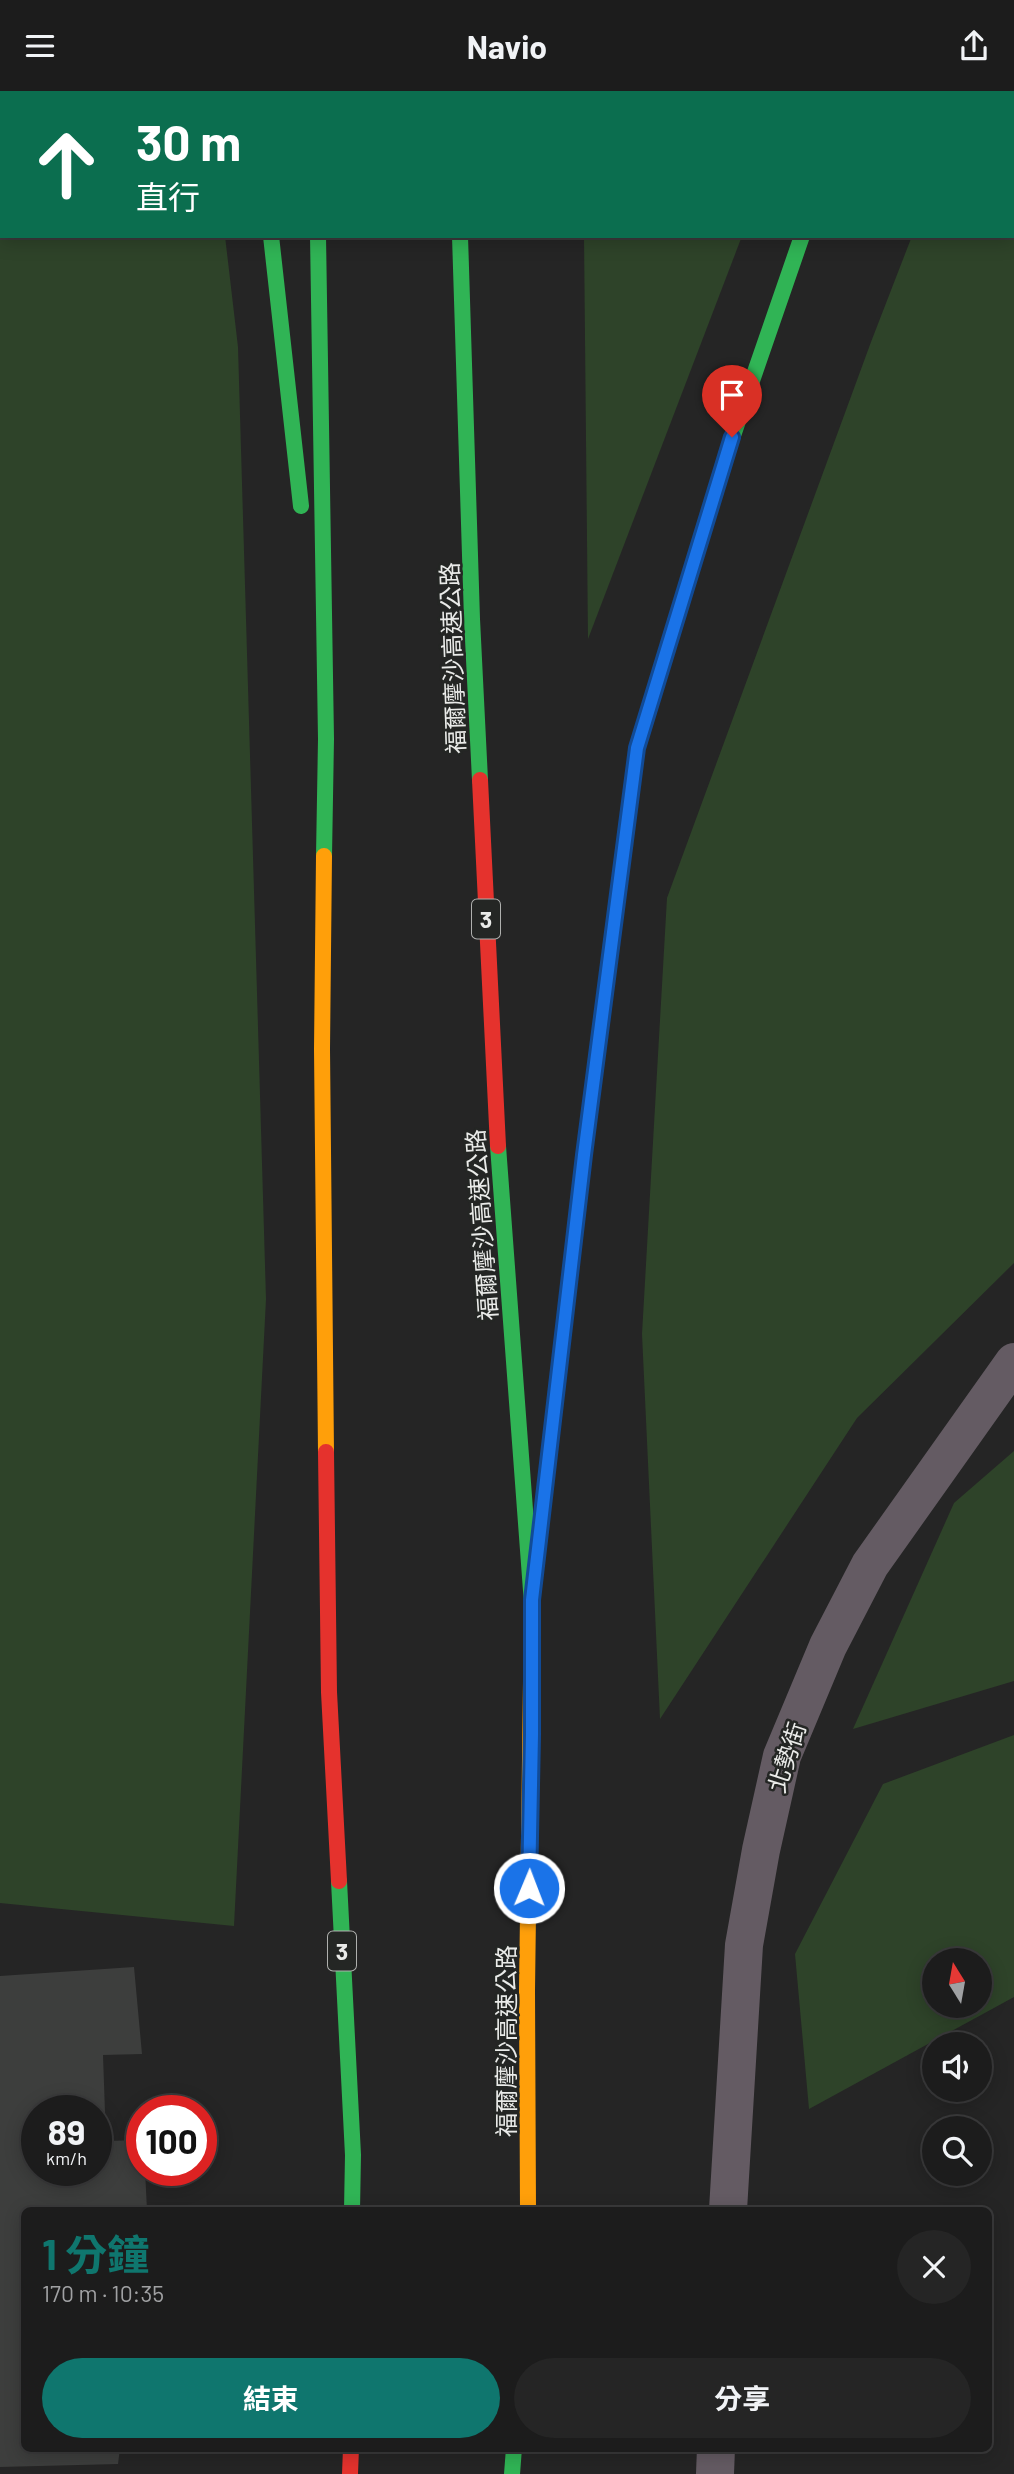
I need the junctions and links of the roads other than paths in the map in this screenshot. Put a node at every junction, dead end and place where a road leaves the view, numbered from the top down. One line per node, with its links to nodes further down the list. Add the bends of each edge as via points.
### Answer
1 (271, 238): 5 (highway)
2 (318, 238): 7 (highway, 3)
3 (460, 238): 9 (highway, 福爾摩沙高速公路 / 3, via 472,619 499,1176)
4 (801, 238): 9 (highway, via 740,412 637,748)
5 (302, 521)
6 (307, 562): 7 (highway)
7 (326, 739): 10 (highway, 3, via 322,1049 329,1692)
8 (1014, 1362): 12 (street, 北勢街, via 870,1565 828,1646 782,1756 744,1945)
9 (532, 1600): 11 (highway, 福爾摩沙高速公路 / 3)
10 (352, 2207)
11 (528, 2207)
12 (729, 2207)
13 (351, 2452): 16 (highway)
14 (514, 2452): 17 (highway)
15 (716, 2452): 18 (street)
16 (350, 2474)
17 (512, 2474)
18 (715, 2474)

